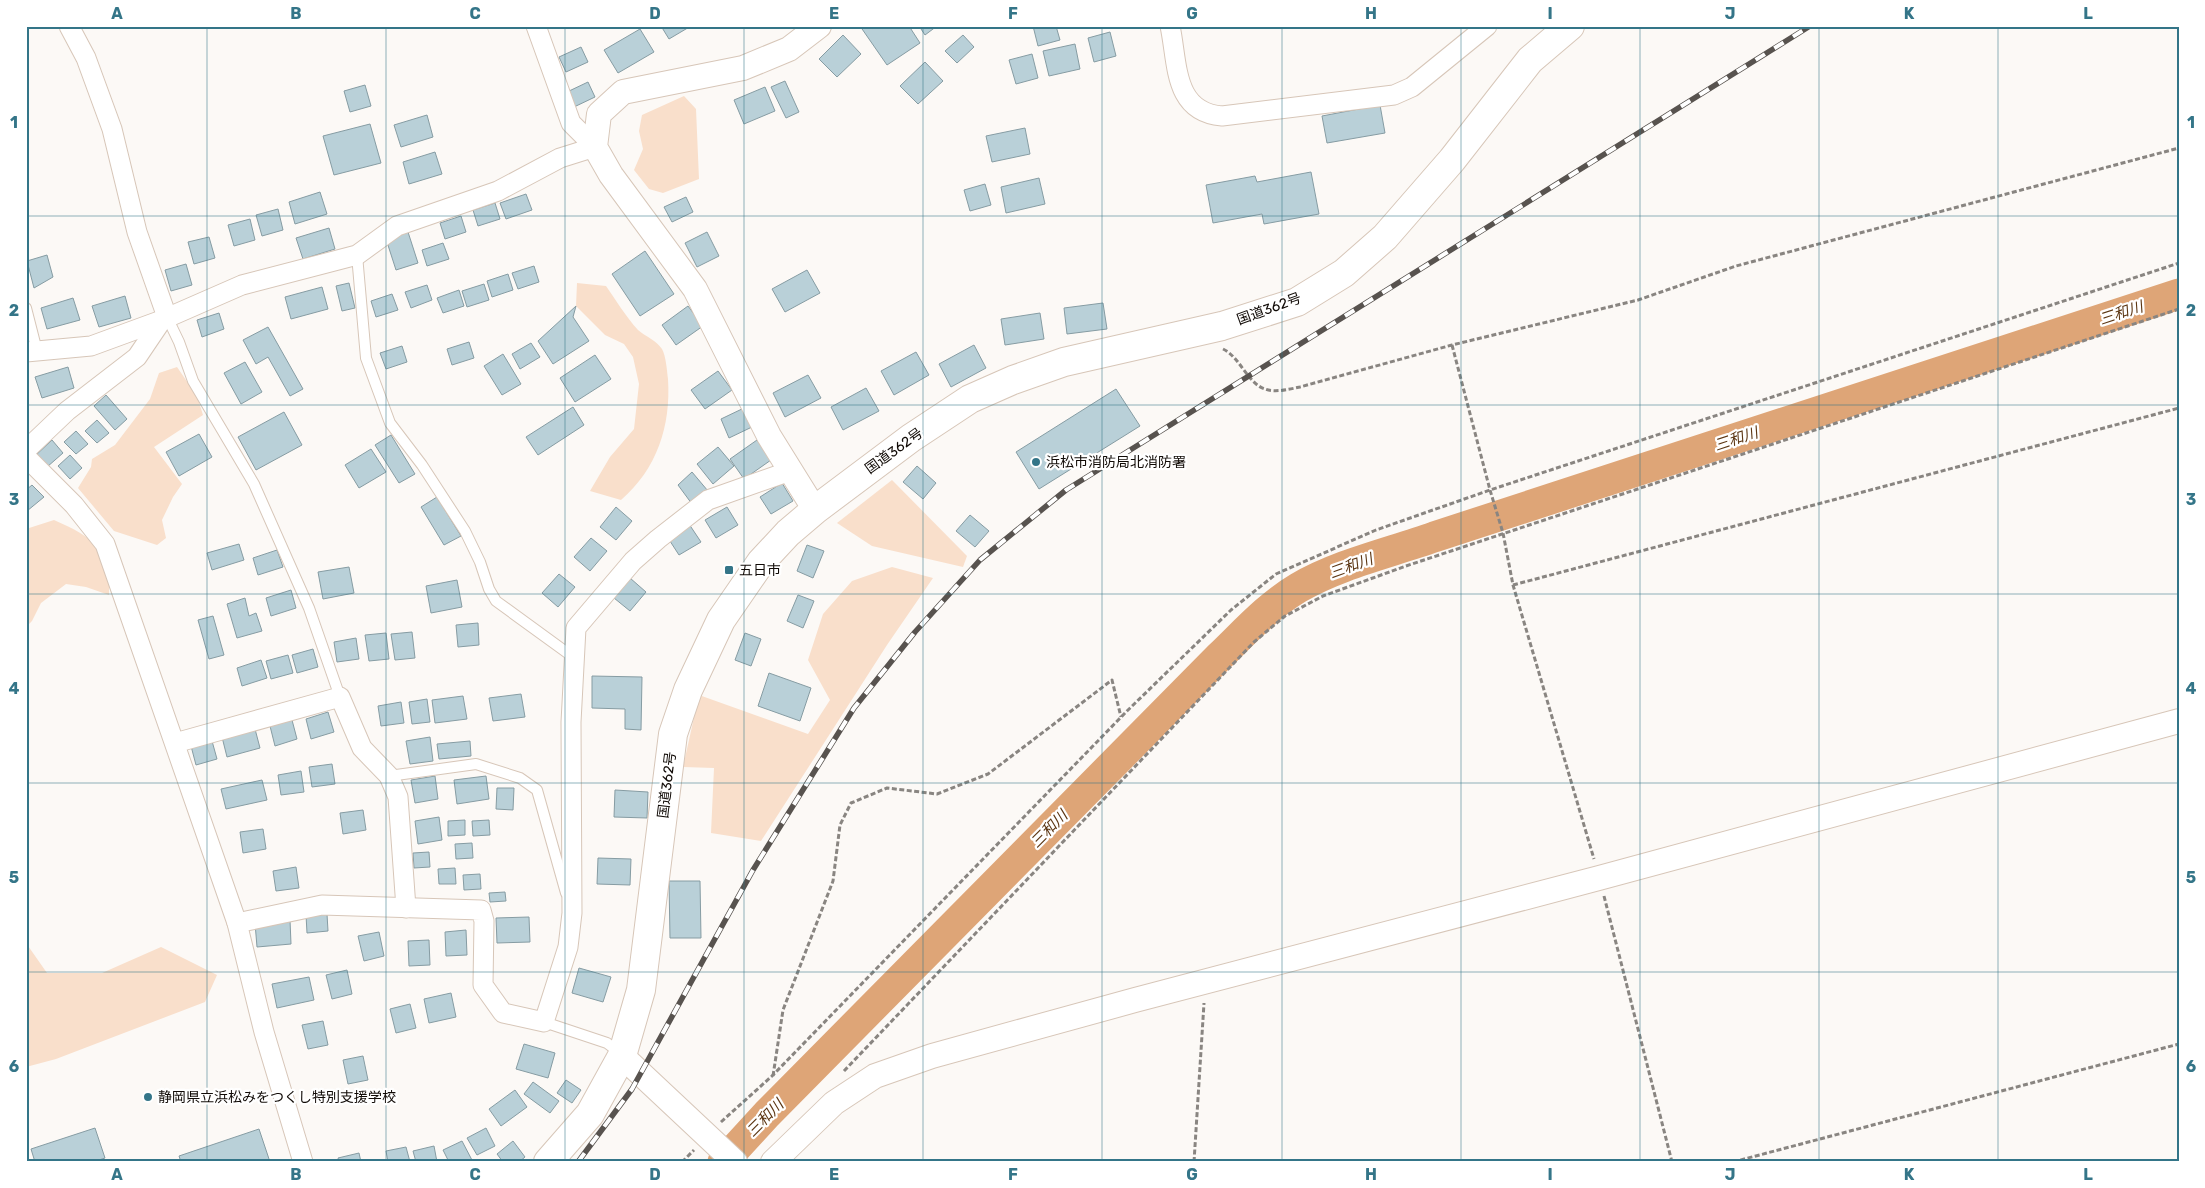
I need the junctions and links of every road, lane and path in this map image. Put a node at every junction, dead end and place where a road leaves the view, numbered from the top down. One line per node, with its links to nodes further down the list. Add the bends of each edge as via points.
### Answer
1 (69, 26): 13 (street, via 86,58 112,129 137,232)
2 (536, 26): 7 (street, via 571,123)
3 (819, 26): 7 (street, via 789,50 742,68 623,92 599,114)
4 (1170, 26): 5 (street, via 1186,98 1207,114 1222,116 1394,95 1412,88)
5 (1487, 26)
6 (1570, 26): 14 (highway, 国道362号, via 1530,60 1452,160 1386,237 1344,273 1297,302)
7 (595, 147): 9 (street, via 560,158 498,190 397,226); 20 (street, via 611,175 695,288 769,436)
8 (2179, 148): 15 (path, via 1736,266 1638,300)
9 (357, 255): 13 (street, via 242,285); 25 (lane, via 366,358 390,423 465,531 496,601)
10 (2179, 263): 21 (path)
11 (26, 308): 16 (lane)
12 (2179, 309): 23 (path)
13 (164, 318): 16 (street, via 91,346); 18 (street, via 137,357 67,411); 26 (lane, via 179,342 193,381 254,484 309,608)
14 (1191, 333): 15 (path, via 1226,351 1264,389 1285,390); 22 (highway, 国道362号, via 1064,362 970,400 911,438)
15 (1452, 345): 21 (path)
16 (32, 351)
17 (2179, 408): 24 (path)
18 (26, 450)
19 (26, 458): 29 (street, via 74,505 105,544)
20 (790, 470): 22 (street); 25 (street, via 708,500 658,539 633,561 576,628)
21 (1490, 490): 23 (path); 27 (path, via 1376,530 1276,574 1231,610)
22 (815, 510): 38 (highway, 国道362号, via 761,562 721,620 688,690 673,734 641,990)
23 (1504, 533): 24 (path); 40 (path, via 1323,596 1285,616 1254,642 838,1078)
24 (1514, 584): 31 (path)
25 (573, 657): 33 (street)
26 (340, 697): 29 (street); 30 (street, via 362,748)
27 (1121, 718): 39 (path); 39 (path, via 1112,680 988,774 937,794 887,788 851,803 840,825 833,880 783,1010)
28 (2179, 721): 31 (street)
29 (175, 743): 34 (street)
30 (389, 776): 32 (street, via 398,797); 33 (lane, via 476,764 520,778 537,790)
31 (1599, 878): 35 (street); 47 (path)
32 (406, 908): 34 (street, via 322,905); 36 (street, via 481,910 484,920 483,985 503,1013)
33 (572, 913): 36 (street, via 568,947)
34 (237, 922): 42 (street, via 264,1032)
35 (1205, 981): 40 (street, via 932,1056 875,1076); 46 (path)
36 (544, 1022): 38 (lane, via 607,1043)
37 (2179, 1044): 48 (path)
38 (622, 1056): 41 (street); 43 (highway, 国道362号, via 590,1114)
39 (772, 1076): 41 (path)
40 (834, 1103): 45 (street)
41 (712, 1138): 44 (street)
42 (303, 1162)
43 (548, 1162)
44 (735, 1162)
45 (773, 1162)
46 (1194, 1162)
47 (1672, 1162)
48 (1733, 1162)

